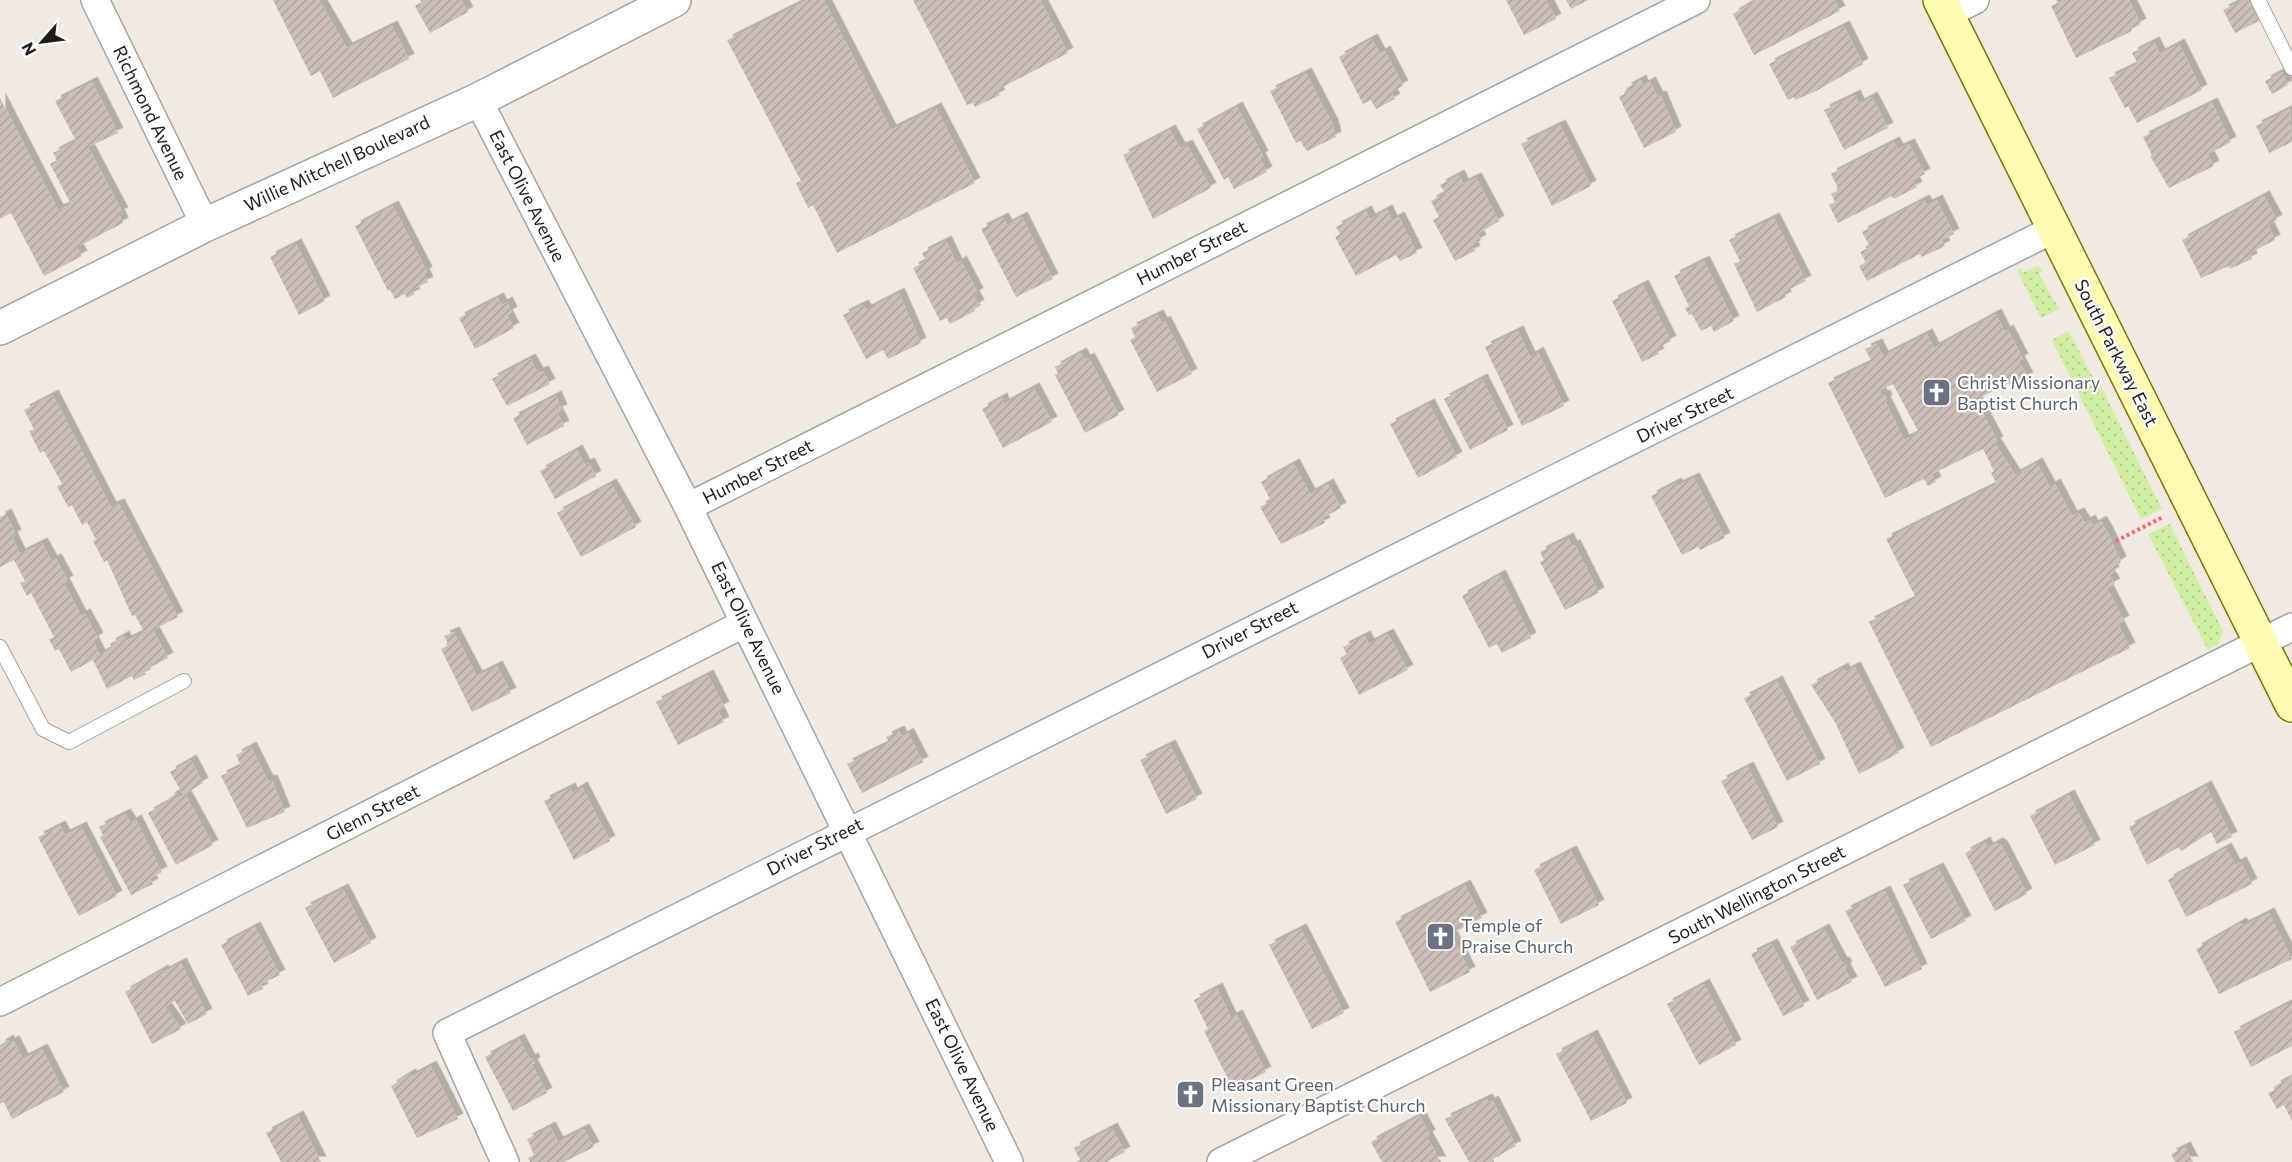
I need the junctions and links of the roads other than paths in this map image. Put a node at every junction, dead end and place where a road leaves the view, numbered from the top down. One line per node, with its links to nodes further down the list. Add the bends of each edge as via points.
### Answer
1 (95, 0): 8 (street, Richmond Avenue)
2 (674, 0): 7 (street, Willie Mitchell Boulevard)
3 (1696, 0): 11 (street, Humber Street)
4 (2258, 0): 6 (lane)
5 (1954, 5): 9 (main road, South Parkway East)
6 (2292, 68)
7 (477, 100): 8 (street, Willie Mitchell Boulevard); 11 (street, East Olive Avenue)
8 (205, 225): 10 (street, Willie Mitchell Boulevard)
9 (2054, 229): 14 (main road, South Parkway East); 18 (street, Driver Street)
10 (0, 328)
11 (688, 507): 12 (street, East Olive Avenue)
12 (745, 623): 18 (street, East Olive Avenue); 19 (street, Glenn Street)
13 (2292, 627): 14 (street, South Wellington Street)
14 (2260, 643): 17 (main road, South Parkway East); 22 (street, South Wellington Street)
15 (0, 647): 16 (lane, via 44,729 69,742)
16 (184, 681)
17 (2292, 705)
18 (848, 831): 20 (street, Driver Street, via 447,1033); 21 (street, East Olive Avenue)
19 (0, 1002)
20 (494, 1158)
21 (1009, 1162)
22 (1221, 1162)

